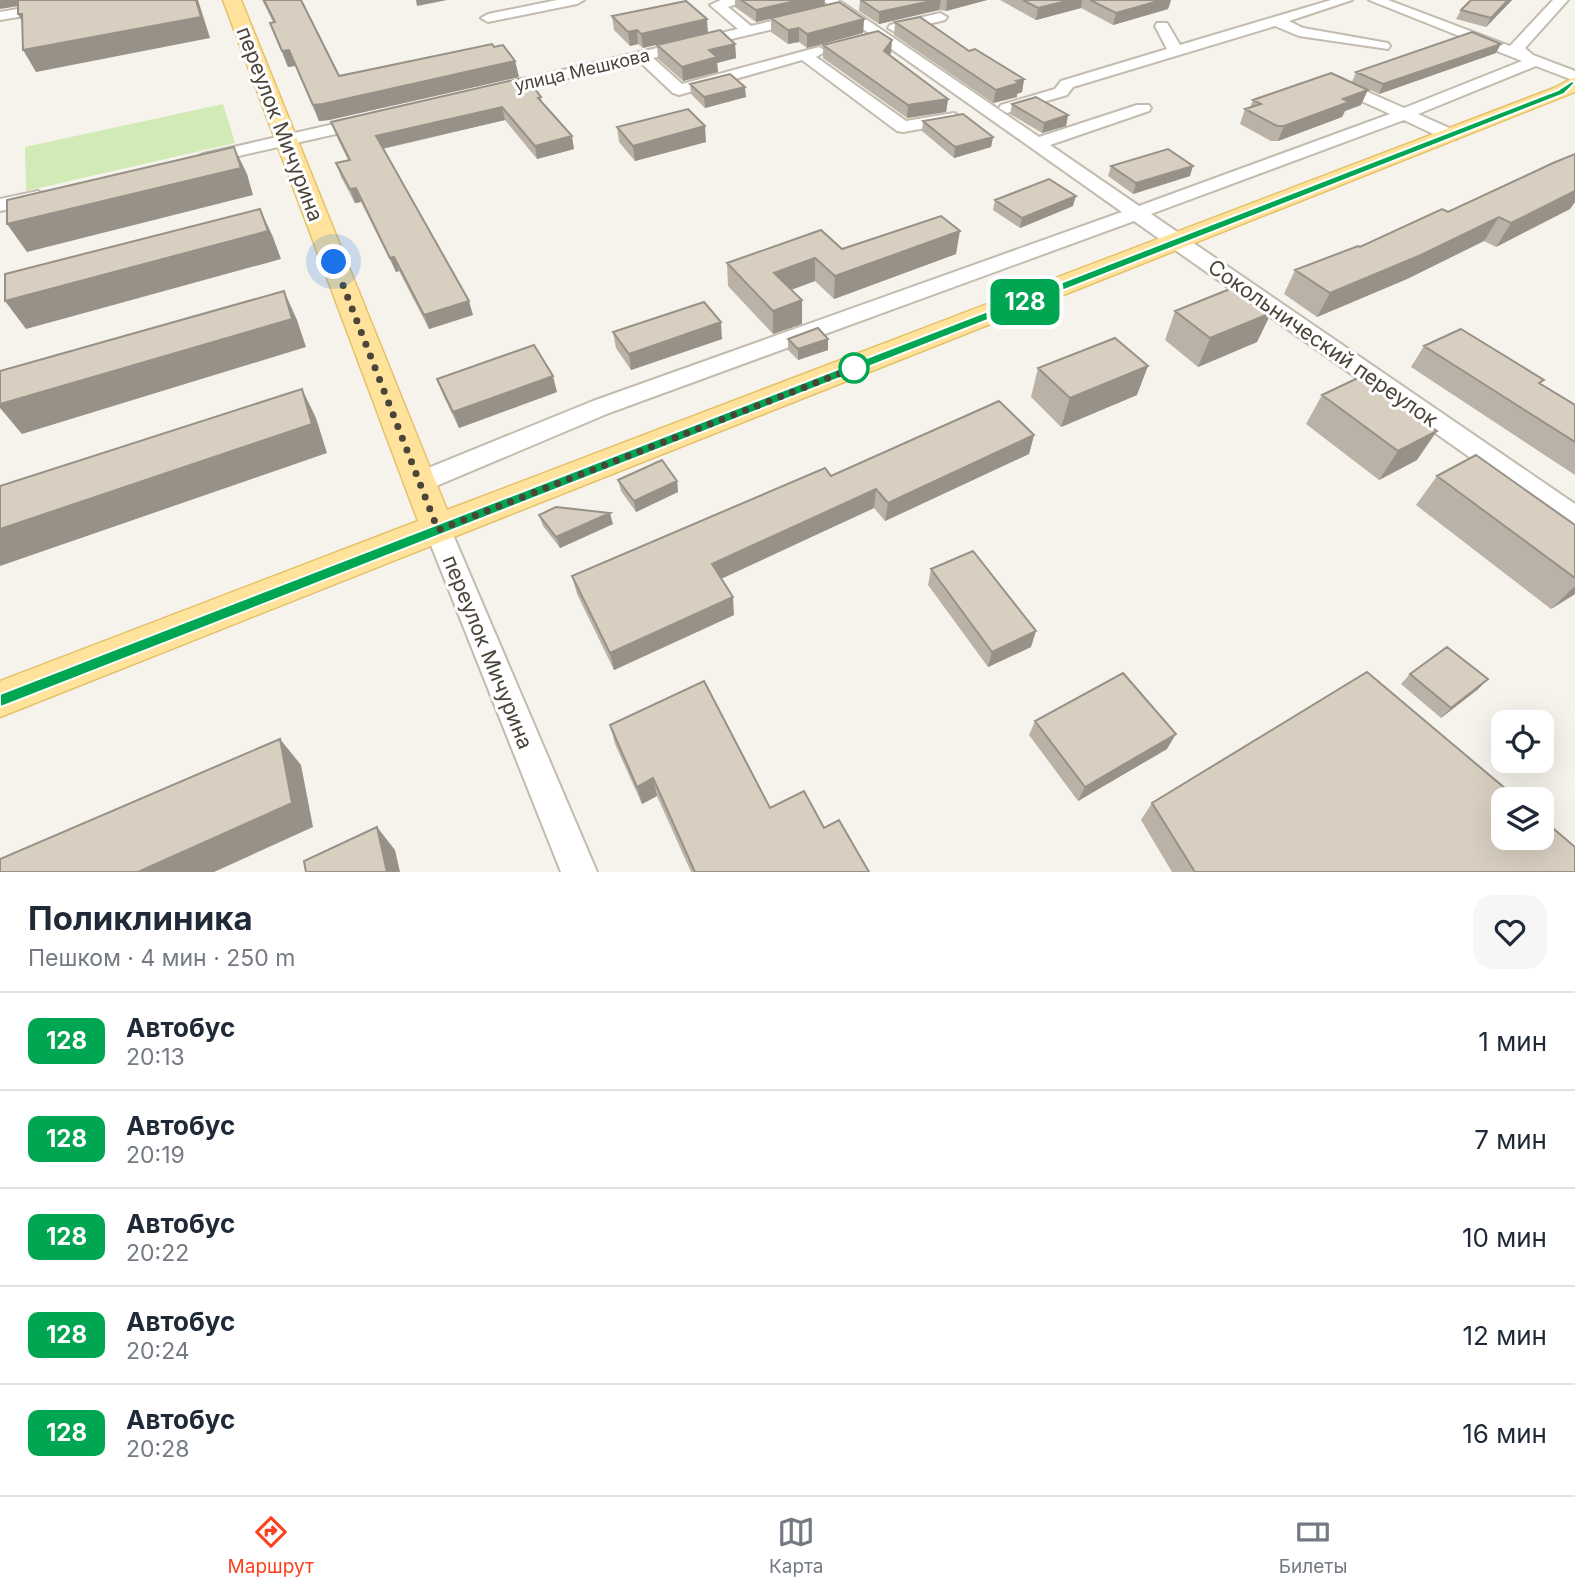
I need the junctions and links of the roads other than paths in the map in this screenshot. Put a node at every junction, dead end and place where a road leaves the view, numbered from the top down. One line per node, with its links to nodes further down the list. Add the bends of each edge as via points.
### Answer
1 (95, 0): 11 (street)
2 (232, 0): 34 (main road, переулок Мичурина)
3 (577, 0): 13 (street)
4 (741, 0): 8 (street)
5 (1345, 0): 14 (street)
6 (1376, 0): 24 (street)
7 (1560, 0): 24 (street, via 1516,48)
8 (713, 3): 16 (street)
9 (865, 3): 10 (street, улица Мешкова)
10 (836, 4): 16 (street, улица Мешкова); 17 (street, Сокольнический переулок)
11 (0, 16)
12 (940, 17): 17 (street)
13 (488, 18)
14 (1276, 20): 19 (street, via 1299,32); 21 (street)
15 (1162, 26): 21 (street)
16 (748, 31): 23 (street, улица Мешкова)
17 (880, 34): 18 (street); 30 (street, Сокольнический переулок)
18 (856, 42)
19 (1382, 46)
20 (830, 48): 22 (street)
21 (1176, 51): 30 (street, via 1067,83 1061,92)
22 (804, 55): 23 (street, via 678,90); 30 (street, via 903,127)
23 (642, 56): 28 (street, улица Мешкова)
24 (1533, 62): 25 (street); 31 (street)
25 (1575, 76)
26 (1575, 83): 33 (main road)
27 (1339, 85): 31 (street)
28 (484, 93)
29 (1143, 108): 35 (street)
30 (990, 112): 35 (street, Сокольнический переулок)
31 (1404, 114): 33 (street); 39 (street)
32 (379, 118): 34 (street)
33 (1450, 135): 40 (main road)
34 (286, 141): 36 (street); 41 (main road, переулок Мичурина)
35 (1036, 144): 39 (street, Сокольнический переулок)
36 (191, 162)
37 (55, 193): 38 (street)
38 (0, 205)
39 (1135, 214): 40 (street, Сокольнический переулок); 41 (street, via 601,407)
40 (1177, 243): 42 (street, Сокольнический переулок); 43 (main road)
41 (420, 482): 43 (main road, переулок Мичурина)
42 (1575, 518)
43 (438, 530): 44 (main road); 45 (street, переулок Мичурина)
44 (0, 699)
45 (579, 872)

